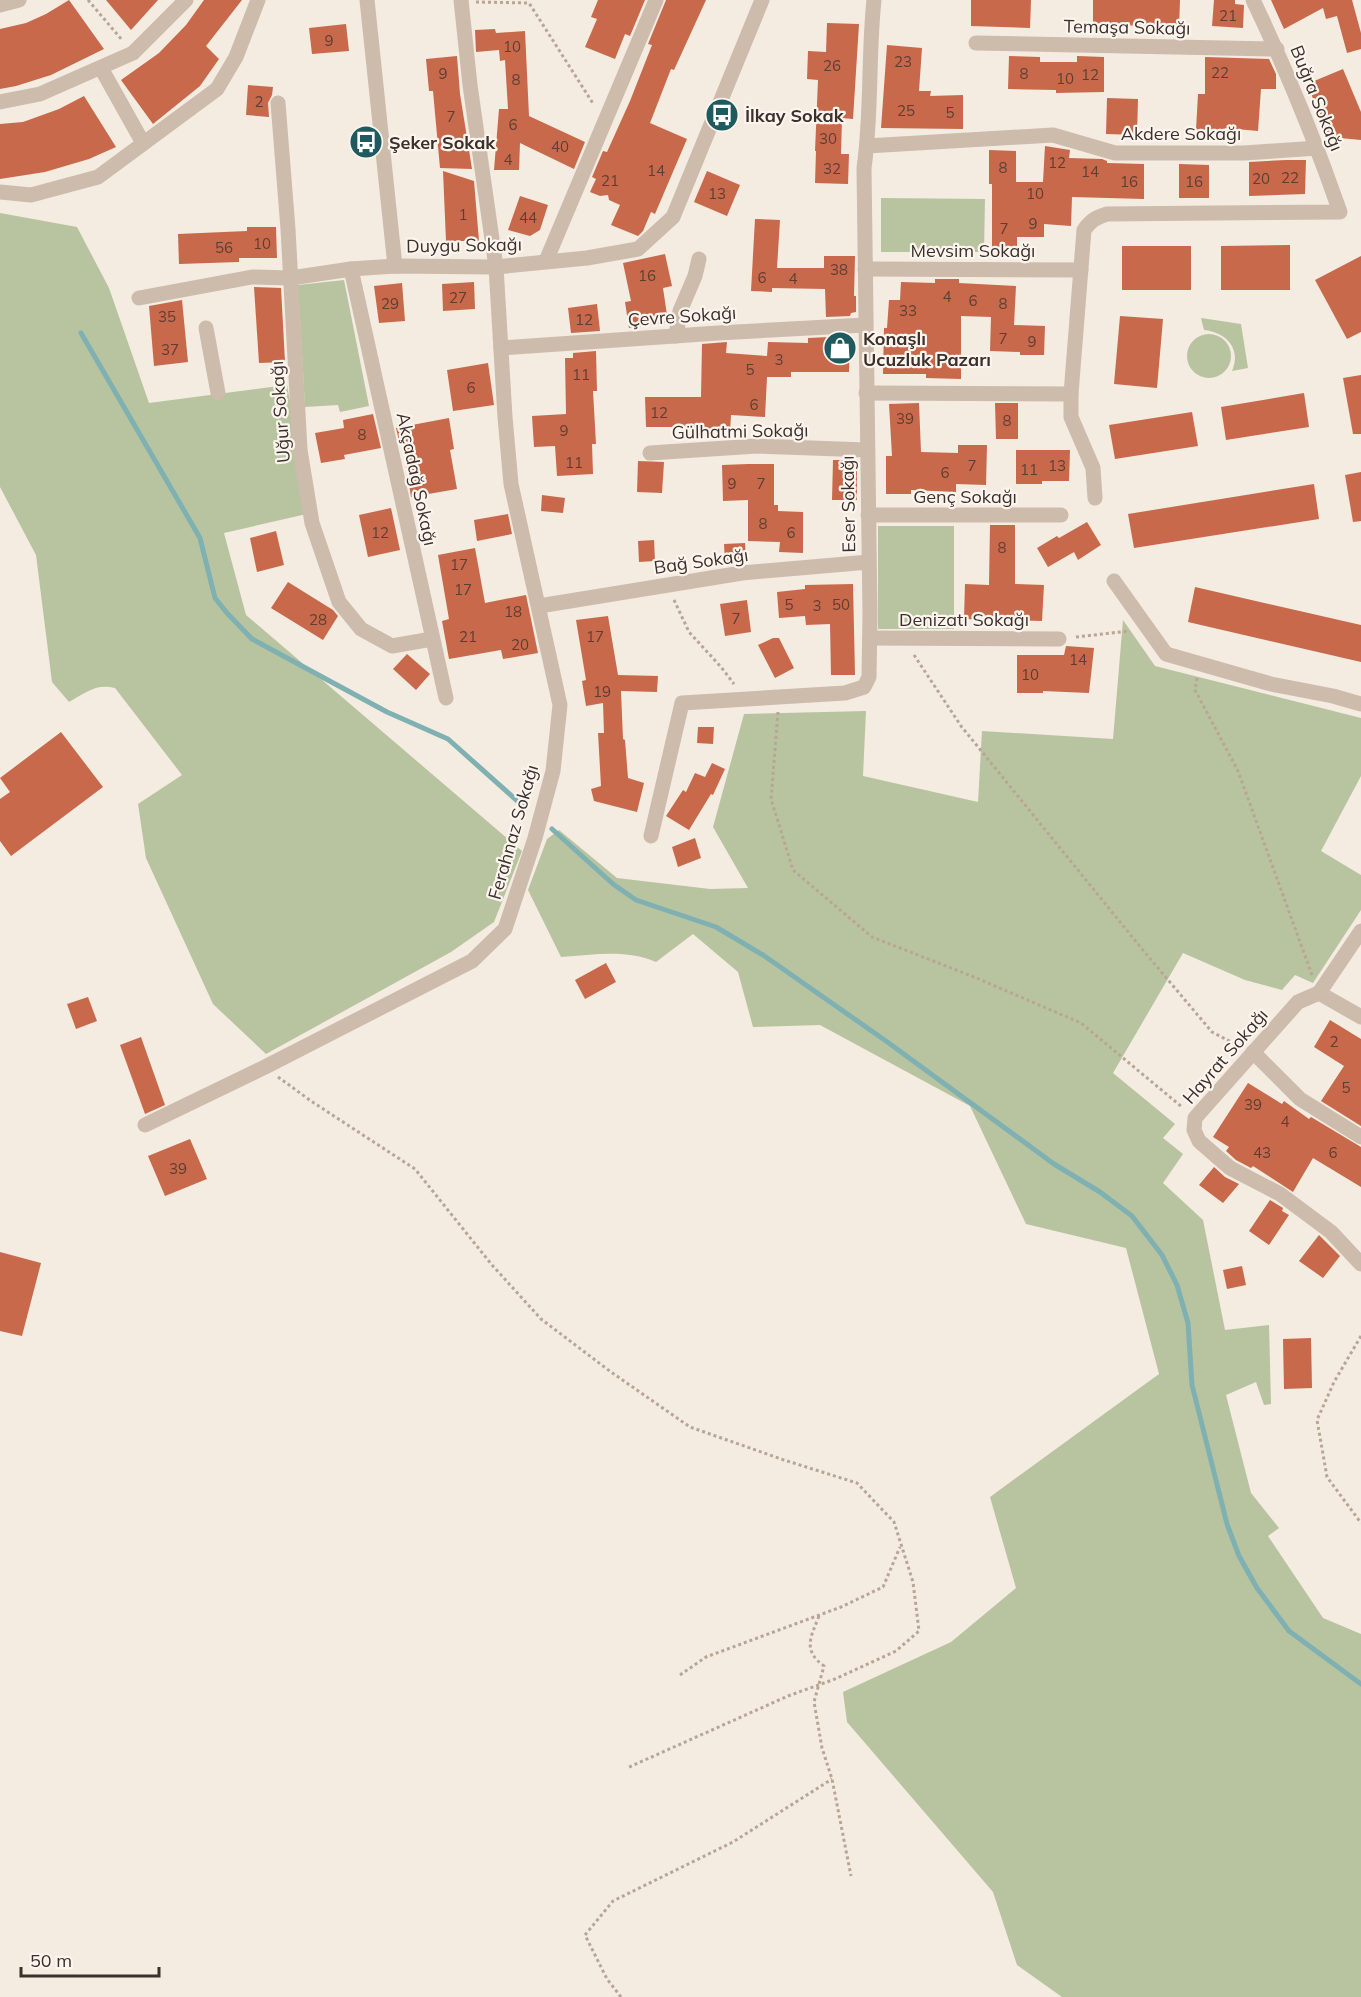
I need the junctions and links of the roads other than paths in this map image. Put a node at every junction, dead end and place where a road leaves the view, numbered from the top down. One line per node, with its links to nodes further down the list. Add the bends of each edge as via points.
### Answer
1 (19, 0): 10 (street)
2 (186, 0): 13 (street, via 133,53)
3 (258, 0): 16 (street, via 236,57 217,89)
4 (367, 0): 22 (street)
5 (656, 0): 21 (street, Duygu Sokağı)
6 (762, 0): 21 (street, via 673,217 638,249)
7 (873, 0): 17 (street, Eser Sokağı)
8 (1253, 0): 12 (street, Buğra Sokağı)
9 (461, 2): 23 (street, Ferahnaz Sokağı)
10 (0, 4)
11 (976, 43): 12 (street, Temaşa Sokağı)
12 (1276, 49): 18 (street, Buğra Sokağı)
13 (101, 68): 14 (street, via 40,94); 16 (street)
14 (0, 102)
15 (278, 103): 27 (street, Uğur Sokağı)
16 (143, 143): 19 (street, via 98,177 31,195)
17 (867, 146): 18 (street, Akdere Sokağı, via 1053,135 1115,153 1244,153); 25 (street, Eser Sokağı)
18 (1318, 148): 26 (street, Buğra Sokağı, via 1340,212 1107,214 1094,218 1084,230)
19 (0, 192)
20 (699, 259): 31 (street, via 680,311)
21 (546, 261): 23 (street, Duygu Sokağı)
22 (395, 266): 23 (street, Duygu Sokağı); 24 (street, Duygu Sokağı)
23 (496, 267): 32 (street, Ferahnaz Sokağı)
24 (351, 269): 27 (street, Duygu Sokağı); 45 (street, Akçadağ Sokağı)
25 (865, 270): 26 (street, Mevsim Sokağı); 29 (street, Eser Sokağı)
26 (1082, 270): 35 (street)
27 (291, 278): 28 (street, Duygu Sokağı, via 252,277); 45 (street, Uğur Sokağı, via 300,450 312,523 339,602 361,629 392,646)
28 (139, 298)
29 (865, 325): 31 (street, Çevre Sokağı); 34 (street, Eser Sokağı)
30 (207, 327): 33 (street)
31 (676, 336): 32 (street, Çevre Sokağı)
32 (501, 348): 43 (street, Ferahnaz Sokağı, via 511,484)
33 (218, 393)
34 (866, 393): 35 (street); 36 (street, Eser Sokağı)
35 (1071, 394): 38 (street, via 1071,417 1094,468)
36 (867, 450): 37 (street, Gülhatmi Sokağı, via 757,446); 39 (street, Eser Sokağı)
37 (650, 453)
38 (1095, 498)
39 (868, 515): 40 (street, Genç Sokağı); 41 (street, Eser Sokağı)
40 (1061, 515)
41 (869, 562): 43 (street, Bağ Sokağı, via 742,573); 44 (street, Eser Sokağı)
42 (1114, 581): 48 (street, via 1166,654)
43 (539, 606): 54 (street, Ferahnaz Sokağı, via 560,705 553,771 505,929 472,961)
44 (870, 638): 46 (street, Denizatı Sokağı); 49 (street, Eser Sokağı, via 864,687 845,693 682,703)
45 (432, 639): 47 (street, Akçadağ Sokağı)
46 (1059, 639)
47 (446, 698)
48 (1361, 704)
49 (651, 836)
50 (1361, 931): 51 (street, Hayrat Sokağı)
51 (1319, 993): 52 (street); 53 (street, Hayrat Sokağı, via 1298,1002)
52 (1361, 1017)
53 (1253, 1052): 55 (street, via 1300,1099); 56 (street, Hayrat Sokağı, via 1195,1118 1194,1130 1199,1141 1230,1168 1280,1194 1331,1232)
54 (145, 1125)
55 (1361, 1137)
56 (1361, 1264)

